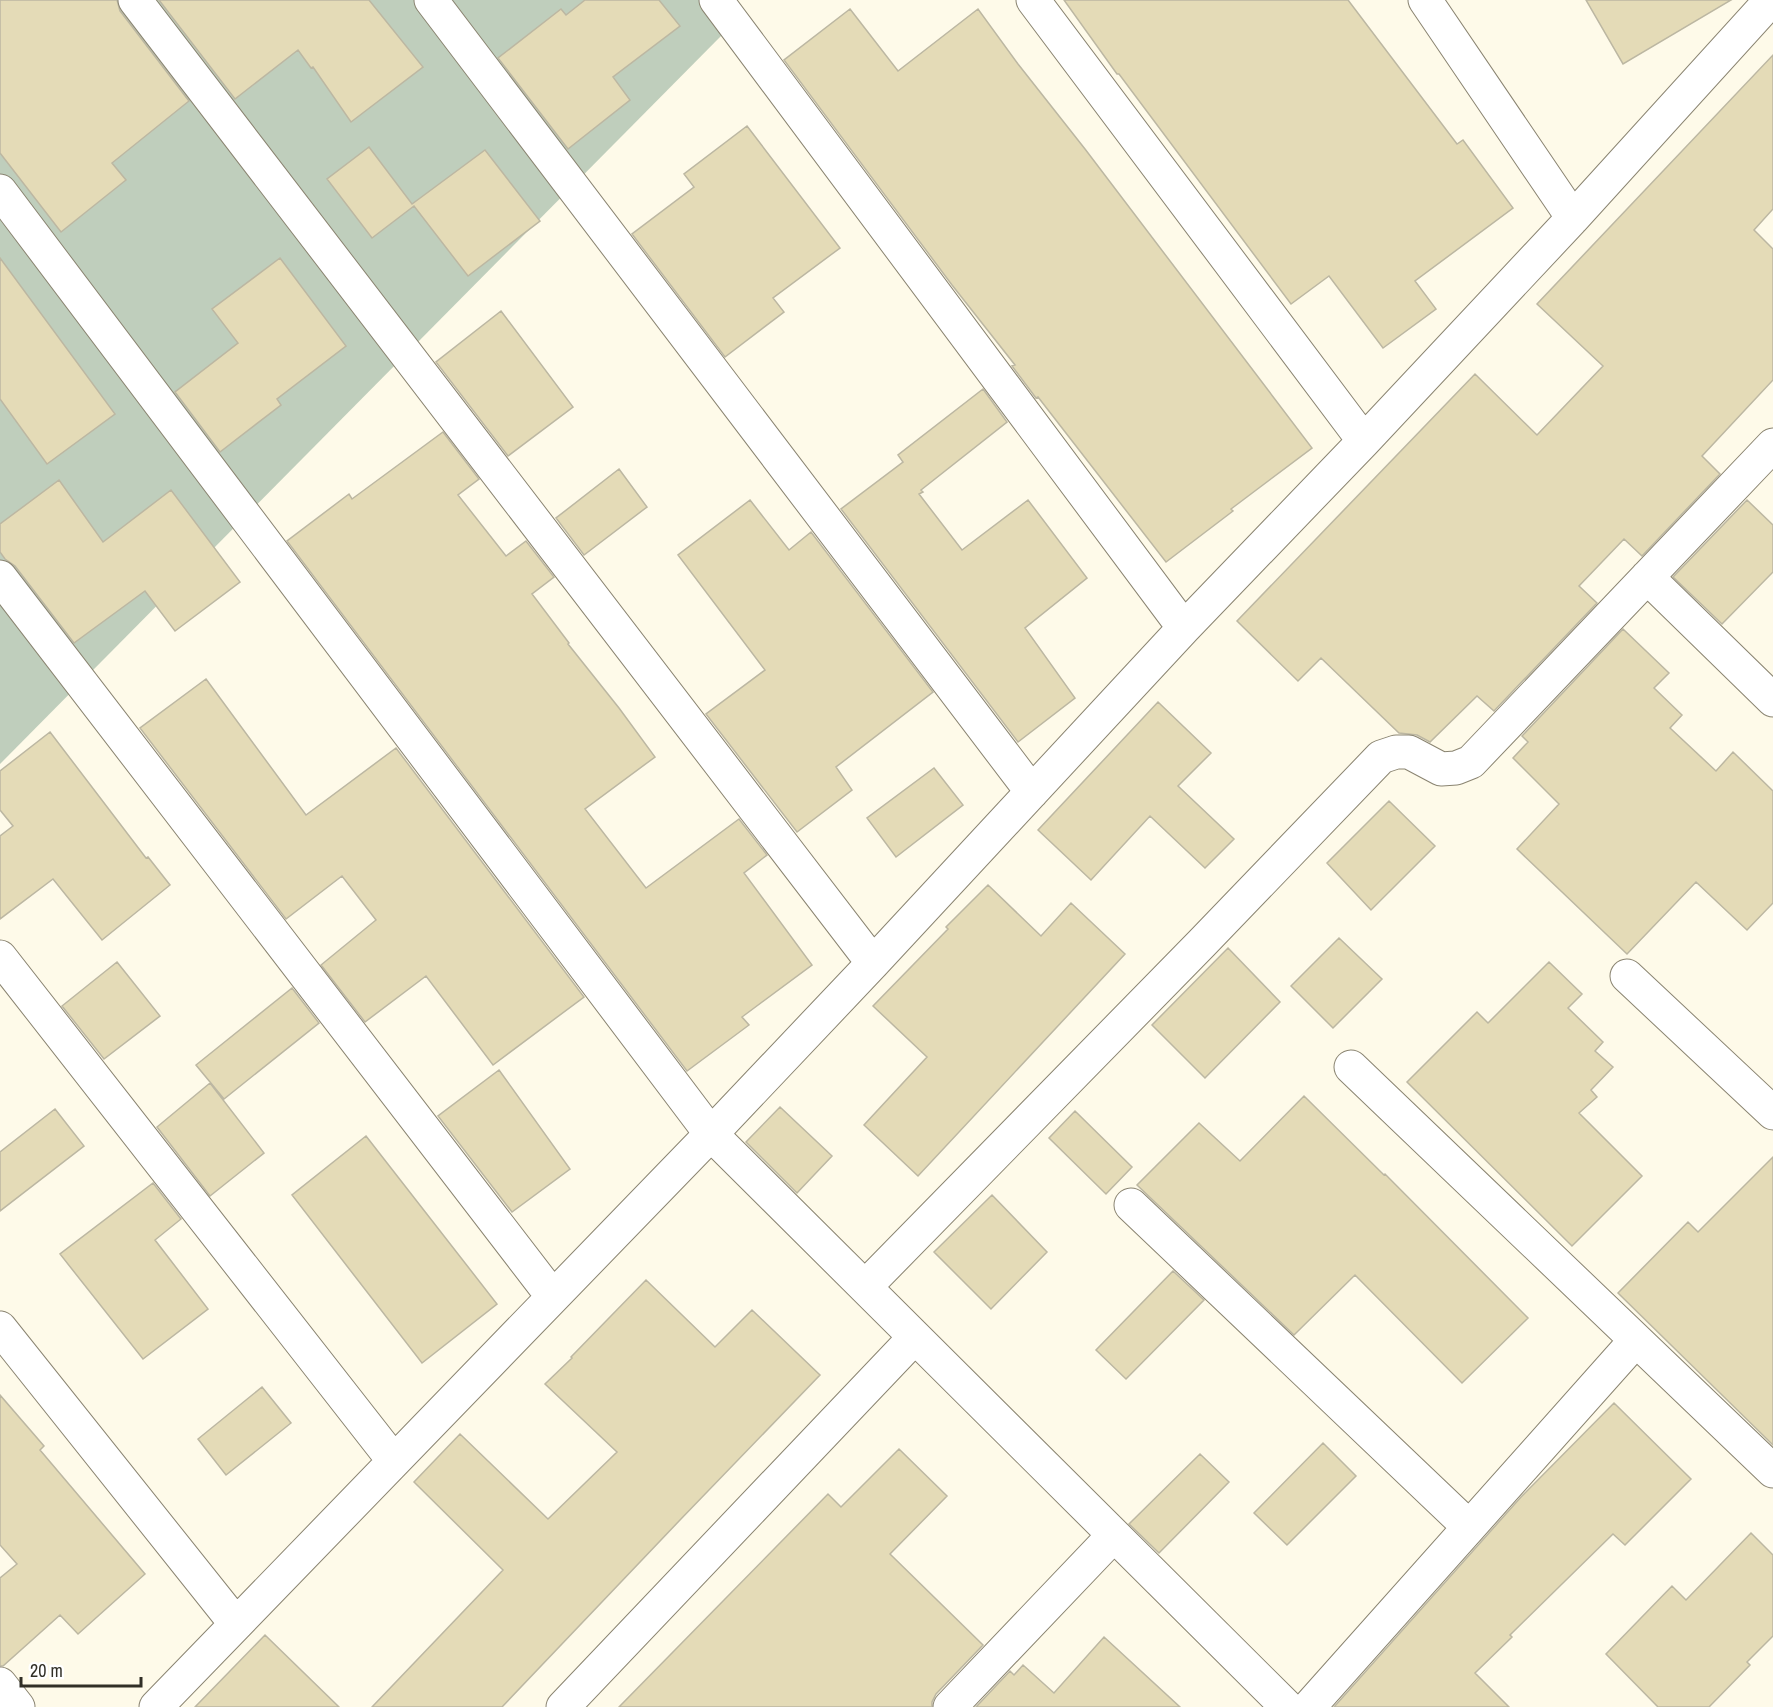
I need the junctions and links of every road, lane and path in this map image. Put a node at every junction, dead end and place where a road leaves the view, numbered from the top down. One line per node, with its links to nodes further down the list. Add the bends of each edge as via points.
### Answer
1 (135, 0): 17 (street)
2 (431, 0): 15 (street)
3 (716, 0): 13 (street)
4 (1033, 0): 9 (street)
5 (1425, 0): 8 (street)
6 (1771, 0): 8 (street)
7 (0, 191): 21 (street)
8 (1573, 218): 9 (street)
9 (1364, 441): 13 (street)
10 (1773, 446): 12 (street)
11 (0, 576): 24 (street)
12 (1647, 577): 14 (street); 23 (street, via 1470,762 1440,769 1409,752 1380,757)
13 (1184, 628): 15 (street)
14 (1773, 700)
15 (1032, 792): 17 (street)
16 (0, 957): 28 (street)
17 (873, 963): 21 (street)
18 (1627, 976): 20 (street)
19 (1351, 1067): 27 (street)
20 (1773, 1113)
21 (711, 1134): 23 (street); 24 (street)
22 (1131, 1205): 30 (street)
23 (865, 1287): 26 (street)
24 (553, 1297): 28 (street)
25 (0, 1328): 32 (street)
26 (915, 1337): 31 (street); 36 (street)
27 (1636, 1340): 29 (street); 30 (street)
28 (393, 1461): 32 (street)
29 (1773, 1471)
30 (1469, 1527): 39 (street)
31 (1114, 1535): 37 (street); 38 (street)
32 (236, 1624): 35 (street)
33 (0, 1684): 34 (street)
34 (18, 1707)
35 (156, 1707)
36 (562, 1707)
37 (950, 1707)
38 (1287, 1707)
39 (1309, 1707)

